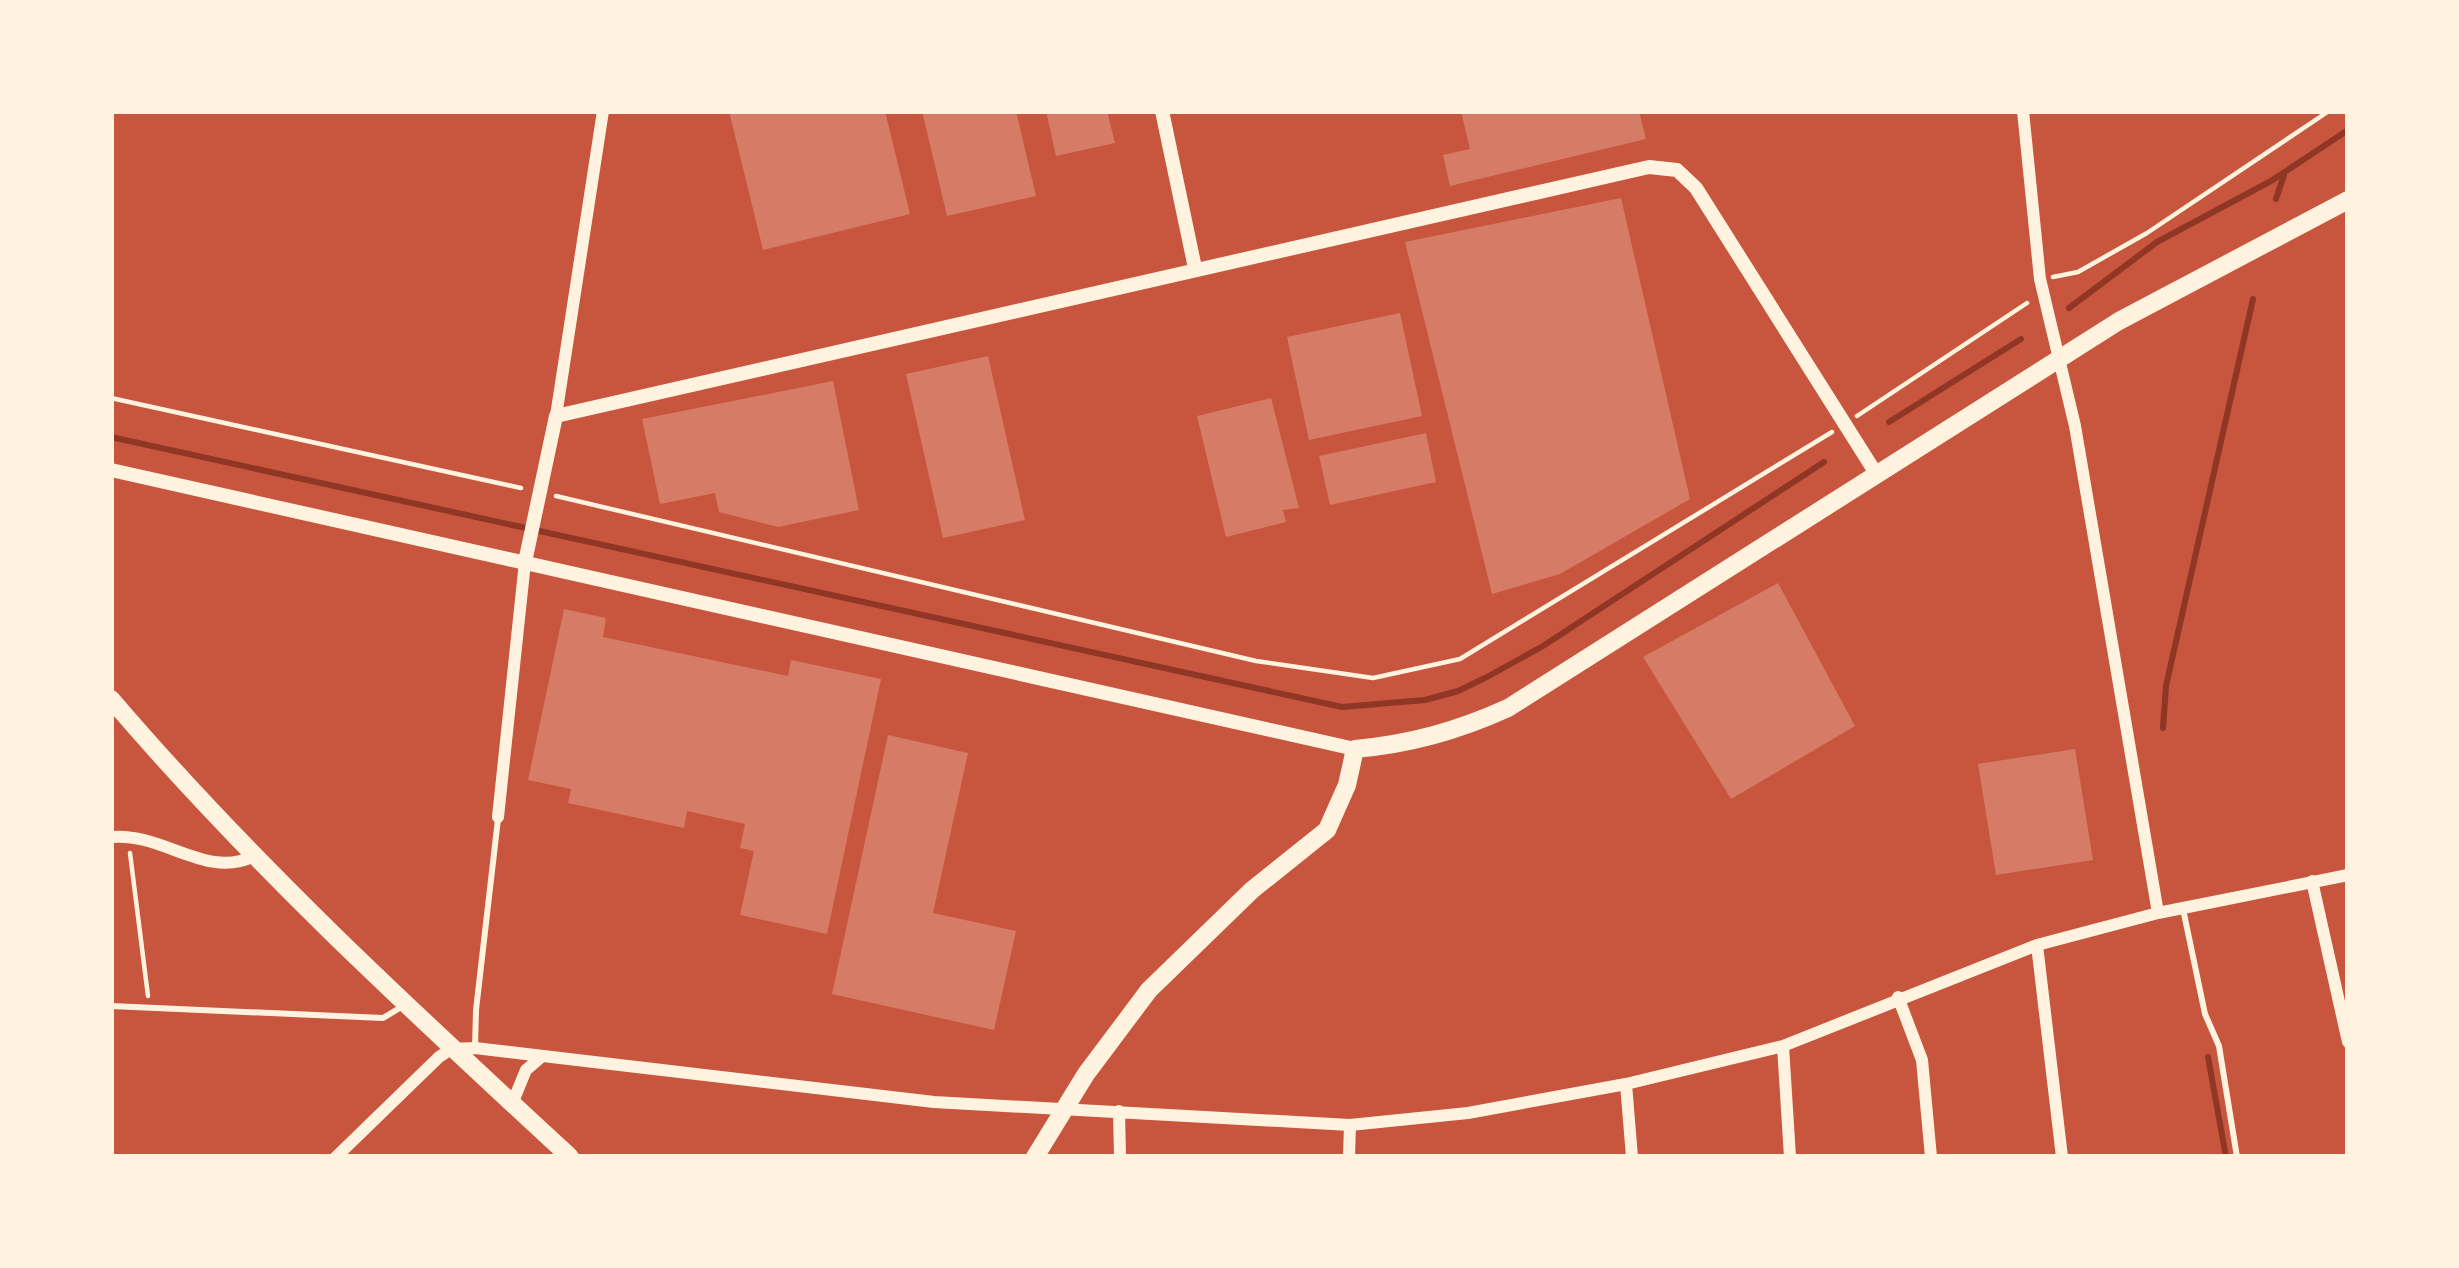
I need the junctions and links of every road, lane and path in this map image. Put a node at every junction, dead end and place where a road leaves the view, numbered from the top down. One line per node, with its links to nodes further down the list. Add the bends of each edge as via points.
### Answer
1 (603, 111): 11 (street)
2 (1162, 111): 6 (street)
3 (2023, 111): 7 (street)
4 (2329, 111): 7 (path, via 2147,233 2078,272)
5 (2348, 200): 9 (main road, via 2153,302)
6 (1195, 268): 11 (street); 12 (street, via 1649,167 1677,170 1696,188)
7 (2040, 279): 8 (street)
8 (2043, 296): 9 (street); 12 (path)
9 (2059, 362): 14 (main road); 26 (street)
10 (111, 398): 15 (path)
11 (556, 416): 15 (street)
12 (1844, 425): 14 (street); 15 (path, via 1460,658 1373,678 1256,661)
13 (111, 470): 16 (street)
14 (1876, 476): 18 (main road, via 1508,708 1421,740)
15 (540, 492): 16 (street)
16 (525, 562): 18 (street); 19 (street)
17 (111, 699): 22 (main road)
18 (1354, 749): 39 (main road, via 1327,830 1149,990)
19 (498, 817): 34 (lane)
20 (127, 836): 21 (street); 22 (street, via 220,865); 31 (path)
21 (111, 837)
22 (254, 856): 29 (main road)
23 (2348, 875): 24 (street)
24 (2312, 880): 25 (street); 32 (street)
25 (2183, 909): 26 (street); 51 (lane, via 2219,1046)
26 (2158, 914): 27 (street)
27 (2037, 945): 28 (street); 50 (street)
28 (1898, 998): 33 (street); 49 (street, via 1922,1060)
29 (404, 1005): 31 (lane, via 383,1018); 35 (main road)
30 (111, 1006): 31 (lane)
31 (149, 1008)
32 (2348, 1042)
33 (1783, 1046): 37 (street); 48 (street)
34 (476, 1048): 35 (street); 36 (street)
35 (451, 1049): 38 (main road); 42 (street)
36 (540, 1058): 38 (street); 39 (street)
37 (1625, 1084): 41 (street); 47 (street)
38 (512, 1104): 43 (main road)
39 (1064, 1109): 40 (street); 44 (main road)
40 (1119, 1112): 41 (street); 45 (street)
41 (1350, 1126): 46 (street)
42 (336, 1157)
43 (570, 1157)
44 (1035, 1157)
45 (1120, 1157)
46 (1349, 1157)
47 (1632, 1157)
48 (1790, 1157)
49 (1931, 1157)
50 (2062, 1157)
51 (2237, 1157)

